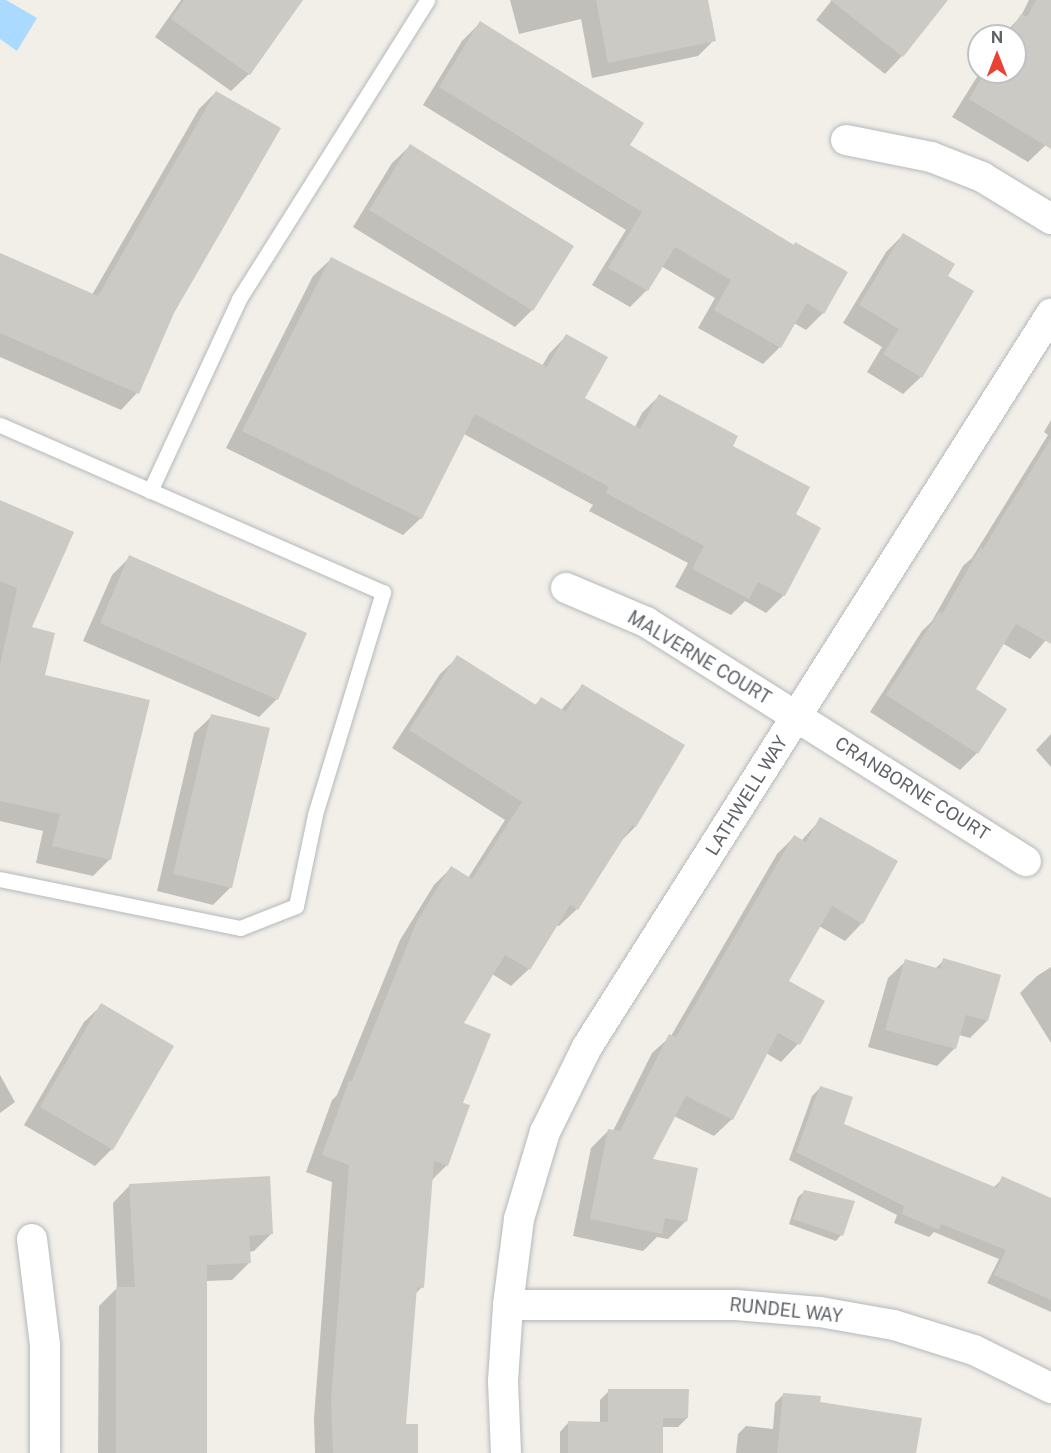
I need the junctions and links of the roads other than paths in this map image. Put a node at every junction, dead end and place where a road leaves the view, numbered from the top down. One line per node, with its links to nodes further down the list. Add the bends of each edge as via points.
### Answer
1 (427, 0): 6 (lane, via 239,299)
2 (846, 140): 3 (street, via 931,157 982,177)
3 (1051, 219)
4 (1051, 314): 8 (street, LATHWELL WAY)
5 (0, 425): 6 (lane)
6 (150, 490): 10 (lane, via 383,592 315,815 296,906 240,928)
7 (566, 588): 8 (street, MALVERNE COURT, via 646,621)
8 (797, 717): 9 (street, CRANBORNE COURT); 12 (street, LATHWELL WAY, via 587,1047 545,1132 519,1219)
9 (1026, 861)
10 (0, 879)
11 (32, 1239): 14 (street, via 45,1345)
12 (508, 1305): 13 (street, RUNDEL WAY, via 735,1305 820,1312 894,1325 974,1350); 15 (street, LATHWELL WAY, via 503,1381)
13 (1051, 1388)
14 (45, 1453)
15 (506, 1453)

